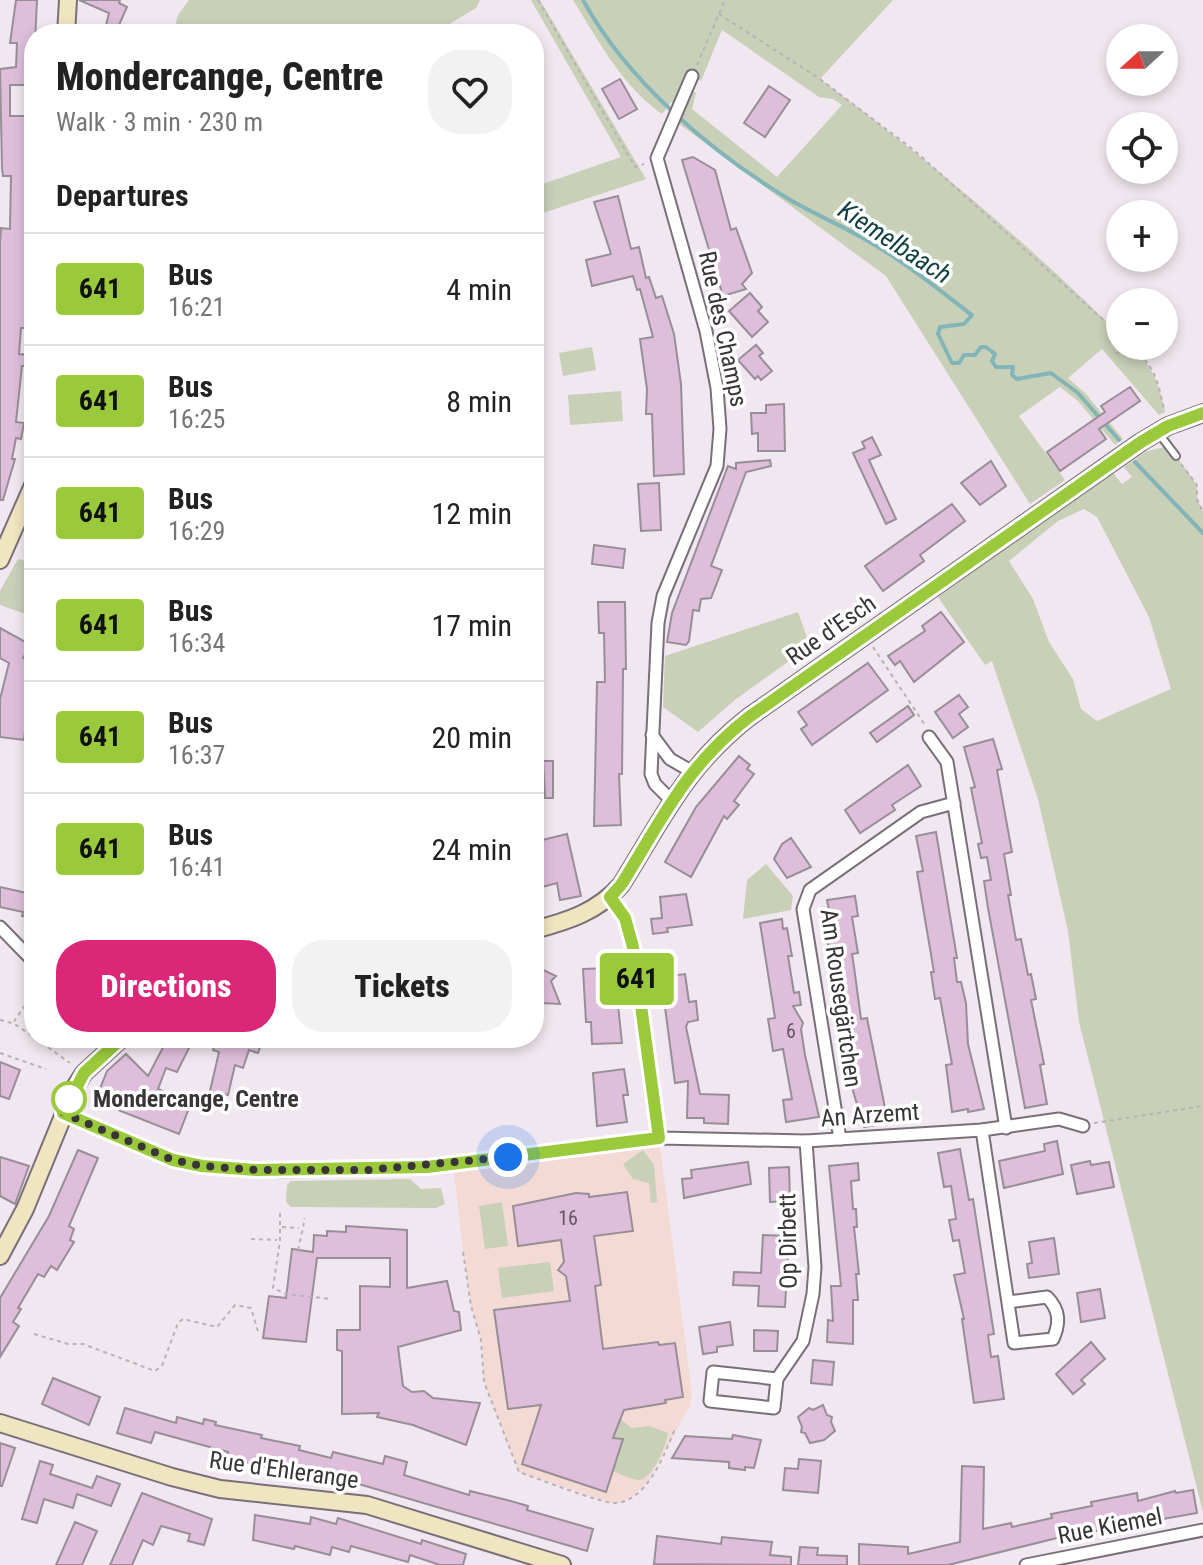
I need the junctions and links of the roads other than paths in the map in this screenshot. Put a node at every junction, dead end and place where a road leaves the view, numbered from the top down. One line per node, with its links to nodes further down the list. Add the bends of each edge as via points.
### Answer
1 (68, 0): 2 (main road)
2 (67, 24)
3 (692, 76): 9 (street, Rue des Champs, via 657,158 706,331 720,429 717,466 663,596)
4 (1203, 413): 5 (main road, Rue d'Esch)
5 (1163, 429): 6 (lane); 11 (main road, Rue d'Esch, via 749,717)
6 (1176, 456)
7 (24, 506): 8 (main road)
8 (0, 560)
9 (651, 734): 11 (street, via 659,749); 12 (street, Rue des Champs, via 651,774)
10 (929, 737): 13 (street, via 947,762)
11 (691, 771): 12 (main road, Rue d'Esch)
12 (672, 801): 14 (main road, Rue d'Esch)
13 (954, 803): 21 (street); 24 (street, Am Rousegärtchen, via 921,812 810,890 805,900)
14 (610, 897): 16 (main road, Rue d'Esch, via 578,917); 23 (street, via 625,918 633,947)
15 (0, 927): 17 (street)
16 (544, 927)
17 (24, 952)
18 (111, 1048): 19 (main road, via 84,1073)
19 (63, 1113): 23 (street, An Arzemt, via 173,1160 231,1169 427,1167); 26 (main road, via 25,1209)
20 (1083, 1126): 21 (street, An Arzemt, via 1059,1119)
21 (1006, 1128): 22 (street, An Arzemt)
22 (982, 1130): 24 (street, An Arzemt); 27 (street)
23 (659, 1138): 25 (street, An Arzemt)
24 (840, 1139): 25 (street, An Arzemt)
25 (806, 1141): 28 (street, Op Dirbett, via 813,1294 803,1341)
26 (1, 1252)
27 (1008, 1302): 27 (street, via 1014,1343 1053,1339 1056,1306 1047,1297)
28 (777, 1379): 28 (street, Op Dirbett, via 713,1372 710,1401 774,1408)
29 (0, 1423): 31 (main road, Rue d'Ehlerange, via 220,1489 367,1505)
30 (1203, 1530): 32 (street, Rue Kiemel)
31 (562, 1565)
32 (1026, 1565)

